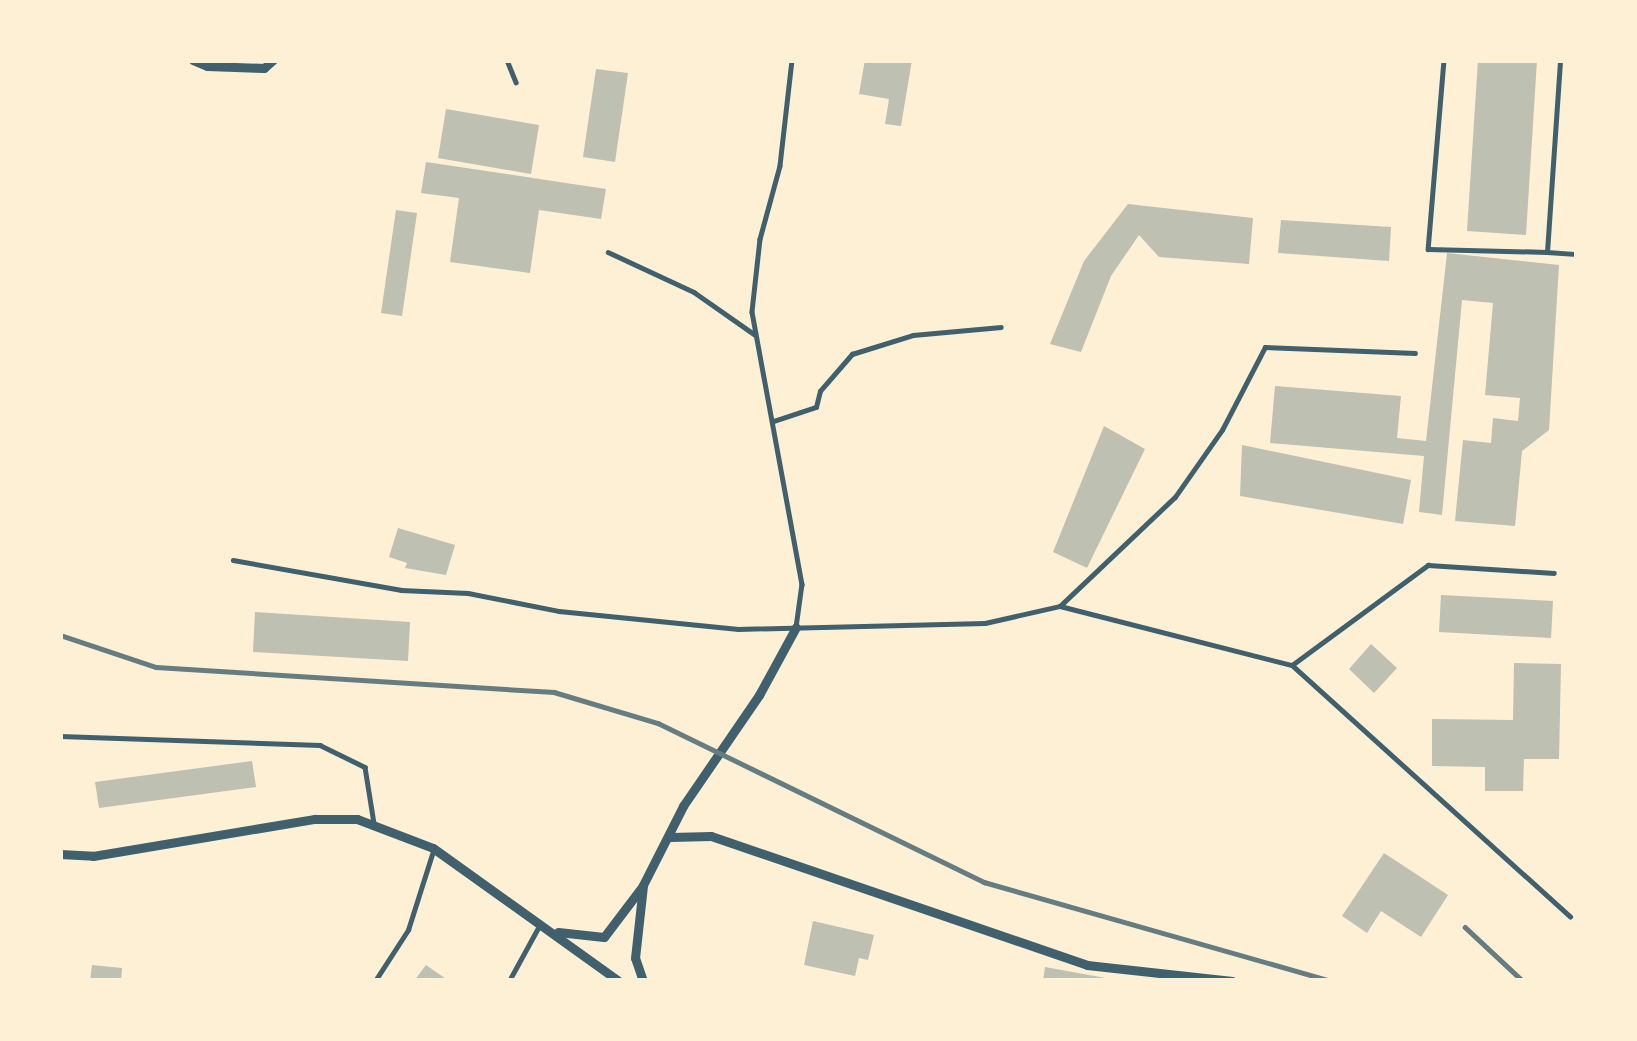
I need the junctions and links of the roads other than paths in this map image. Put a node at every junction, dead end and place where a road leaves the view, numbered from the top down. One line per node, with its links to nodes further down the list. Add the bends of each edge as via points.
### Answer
1 (193, 60): 2 (street, via 264,68)
2 (273, 60)
3 (507, 60): 7 (lane)
4 (792, 60): 12 (lane, via 780,166 754,275)
5 (1444, 60): 9 (lane, via 1429,249)
6 (1560, 60): 9 (lane)
7 (516, 82)
8 (608, 252): 12 (lane, via 694,292)
9 (1547, 253): 10 (lane)
10 (1577, 254)
11 (1001, 327): 14 (lane, via 913,335 852,354 816,406)
12 (757, 336): 14 (lane)
13 (1415, 353): 17 (lane, via 1265,347 1175,497)
14 (774, 421): 18 (lane, via 802,584)
15 (233, 560): 18 (lane, via 616,618)
16 (1555, 573): 19 (lane, via 1428,566)
17 (1060, 606): 18 (lane, via 985,622); 19 (lane)
18 (796, 627): 22 (street)
19 (1292, 665): 26 (lane)
20 (60, 736): 21 (lane, via 320,745 365,767)
21 (374, 823): 23 (street); 24 (street, via 315,819 93,856)
22 (670, 837): 25 (street); 33 (street, via 712,836 1087,965)
23 (434, 848): 27 (street); 29 (lane, via 408,930)
24 (60, 854)
25 (643, 885): 28 (street, via 604,937); 32 (street, via 635,958)
26 (1570, 916)
27 (541, 923): 28 (street); 30 (lane)
28 (552, 931): 31 (street)
29 (375, 981)
30 (509, 981)
31 (620, 981)
32 (643, 981)
33 (1232, 981)

